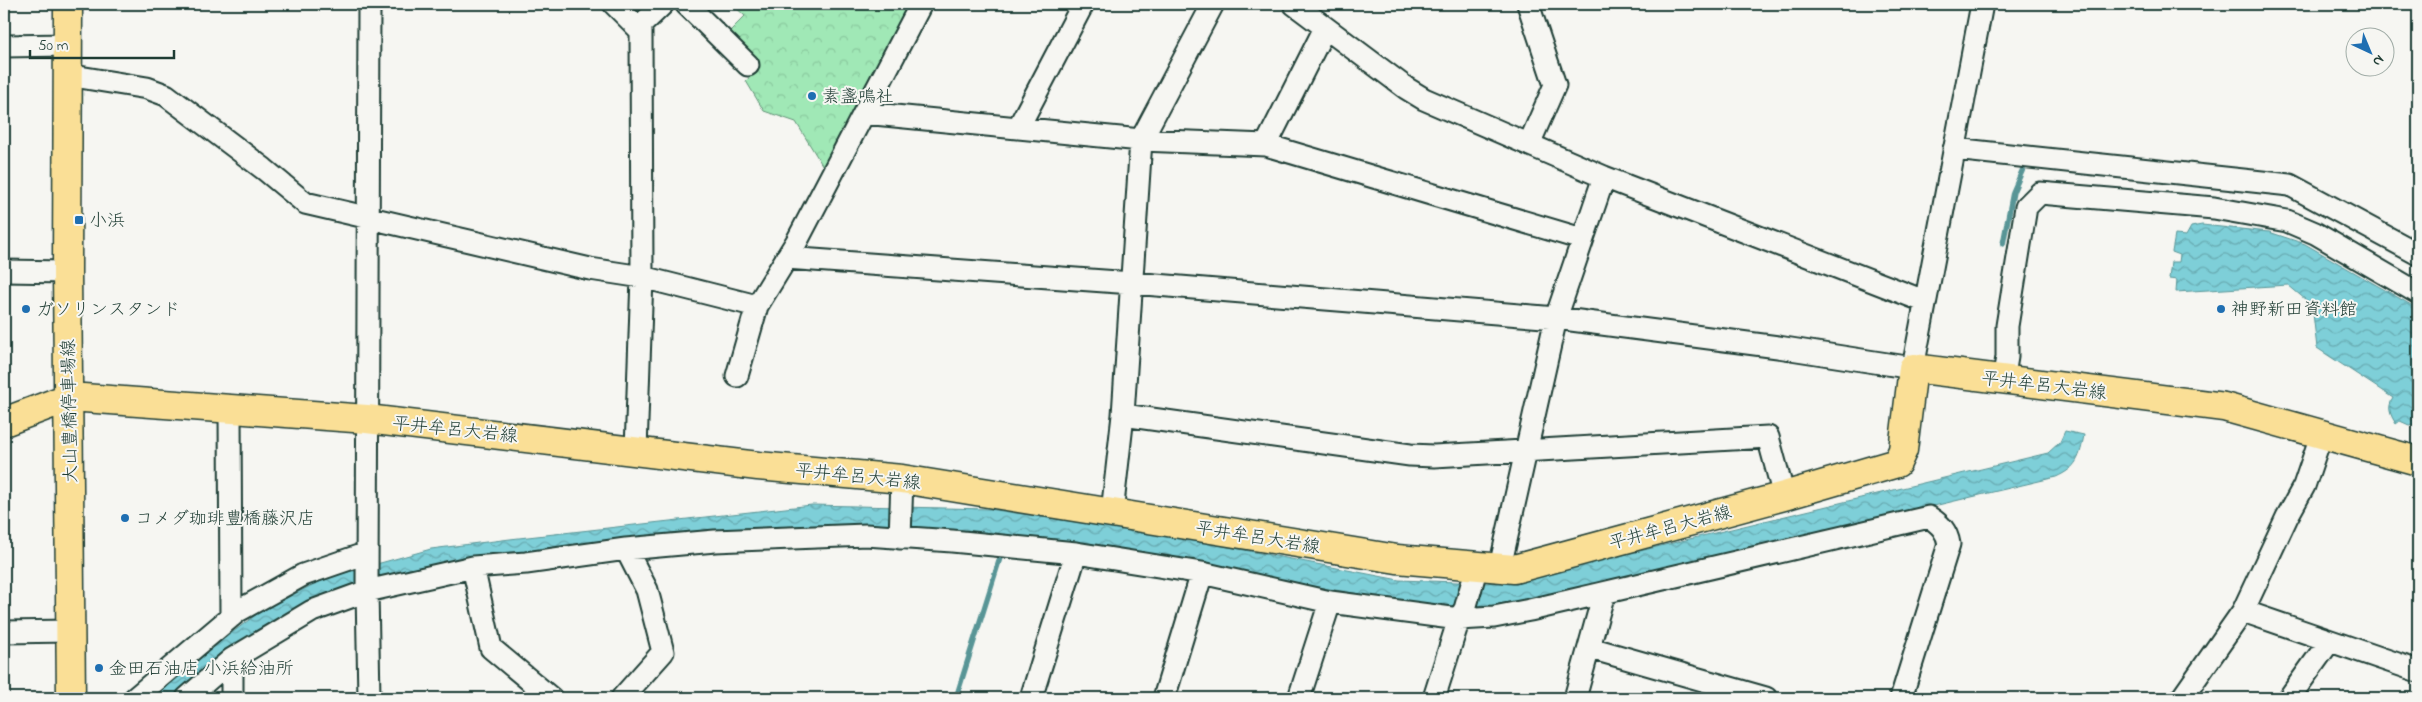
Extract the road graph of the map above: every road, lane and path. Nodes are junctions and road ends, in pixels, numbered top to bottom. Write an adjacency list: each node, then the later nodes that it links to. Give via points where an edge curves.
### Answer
1 (68, 4): 14 (main road, 大山豊橋停車場線)
2 (369, 4): 25 (street)
3 (614, 4): 12 (street)
4 (663, 4): 12 (street)
5 (686, 4): 16 (street)
6 (922, 4): 18 (street)
7 (1083, 4): 19 (street)
8 (1212, 4): 20 (street)
9 (1294, 4): 13 (street)
10 (1528, 4): 21 (street, via 1555,85)
11 (1982, 4): 23 (street)
12 (638, 28): 31 (street, via 641,31)
13 (1326, 28): 21 (street, via 1424,99); 22 (street)
14 (67, 45): 15 (street); 17 (main road, 大山豊橋停車場線)
15 (4, 46)
16 (748, 65)
17 (67, 75): 25 (street, via 147,88 166,95 305,203); 30 (main road, 大山豊橋停車場線)
18 (864, 113): 19 (street); 28 (street)
19 (1018, 128): 20 (street)
20 (1141, 140): 22 (street); 32 (street)
21 (1529, 144): 24 (street)
22 (1266, 145): 26 (street)
23 (1954, 149): 27 (street, via 2290,185); 34 (street)
24 (1604, 177): 26 (street); 34 (street)
25 (367, 218): 31 (street, via 590,269); 43 (street)
26 (1582, 239): 36 (street)
27 (2418, 254)
28 (786, 258): 32 (street); 35 (street)
29 (4, 271): 30 (street)
30 (67, 272): 40 (main road, 大山豊橋停車場線)
31 (642, 277): 35 (street); 46 (street)
32 (1132, 282): 36 (street); 42 (street)
33 (2418, 293): 39 (street, via 2315,233 2287,221 2214,208 2040,193 2026,207)
34 (1924, 301): 37 (street)
35 (757, 306): 38 (street)
36 (1556, 318): 37 (street); 47 (street)
37 (1913, 368): 39 (main road, 平井牟呂大岩線); 50 (main road, 平井牟呂大岩線, via 1903,450 1896,463)
38 (737, 376)
39 (2003, 381): 45 (main road, 平井牟呂大岩線, via 2224,407)
40 (70, 397): 41 (main road, 平井牟呂大岩線); 44 (main road, 平井牟呂大岩線); 65 (main road, 大山豊橋停車場線)
41 (230, 409): 43 (main road, 平井牟呂大岩線); 64 (street)
42 (1122, 415): 47 (street, via 1410,455); 51 (street)
43 (368, 419): 46 (main road, 平井牟呂大岩線); 54 (street)
44 (4, 422)
45 (2322, 433): 48 (main road, 平井牟呂大岩線); 62 (street, via 2304,486)
46 (636, 450): 49 (main road, 平井牟呂大岩線)
47 (1528, 450): 50 (street, via 1768,437); 57 (street)
48 (2418, 461)
49 (902, 490): 51 (main road, 平井牟呂大岩線); 52 (street)
50 (1784, 496): 57 (main road, 平井牟呂大岩線, via 1514,569)
51 (1112, 513): 57 (main road, 平井牟呂大岩線)
52 (900, 538): 53 (street, via 799,537); 55 (street)
53 (626, 549): 56 (street); 78 (street, via 647,590 663,652)
54 (367, 553): 59 (street); 64 (street, via 302,575)
55 (1076, 553): 58 (street); 79 (street)
56 (473, 567): 59 (street); 77 (street, via 491,648)
57 (1484, 571): 63 (street)
58 (1202, 573): 61 (street); 80 (street)
59 (367, 591): 69 (street, via 312,610); 76 (street)
60 (1604, 593): 63 (street, via 1494,617); 68 (street); 85 (street, via 1929,518 1938,522 1949,544)
61 (1330, 602): 63 (street); 81 (street)
62 (2243, 611): 67 (street); 86 (street)
63 (1462, 614): 82 (street)
64 (231, 617): 73 (street)
65 (70, 631): 66 (street); 72 (main road, 大山豊橋停車場線)
66 (4, 632)
67 (2329, 642): 70 (street); 87 (street)
68 (1590, 648): 71 (street); 83 (street)
69 (232, 659): 74 (street); 75 (street)
70 (2418, 671)
71 (1708, 690): 84 (street)
72 (71, 698)
73 (135, 698)
74 (187, 698)
75 (232, 698)
76 (369, 698)
77 (551, 698)
78 (622, 698)
79 (1031, 698)
80 (1164, 698)
81 (1299, 698)
82 (1434, 698)
83 (1575, 698)
84 (1766, 698)
85 (1900, 698)
86 (2182, 698)
87 (2289, 698)

